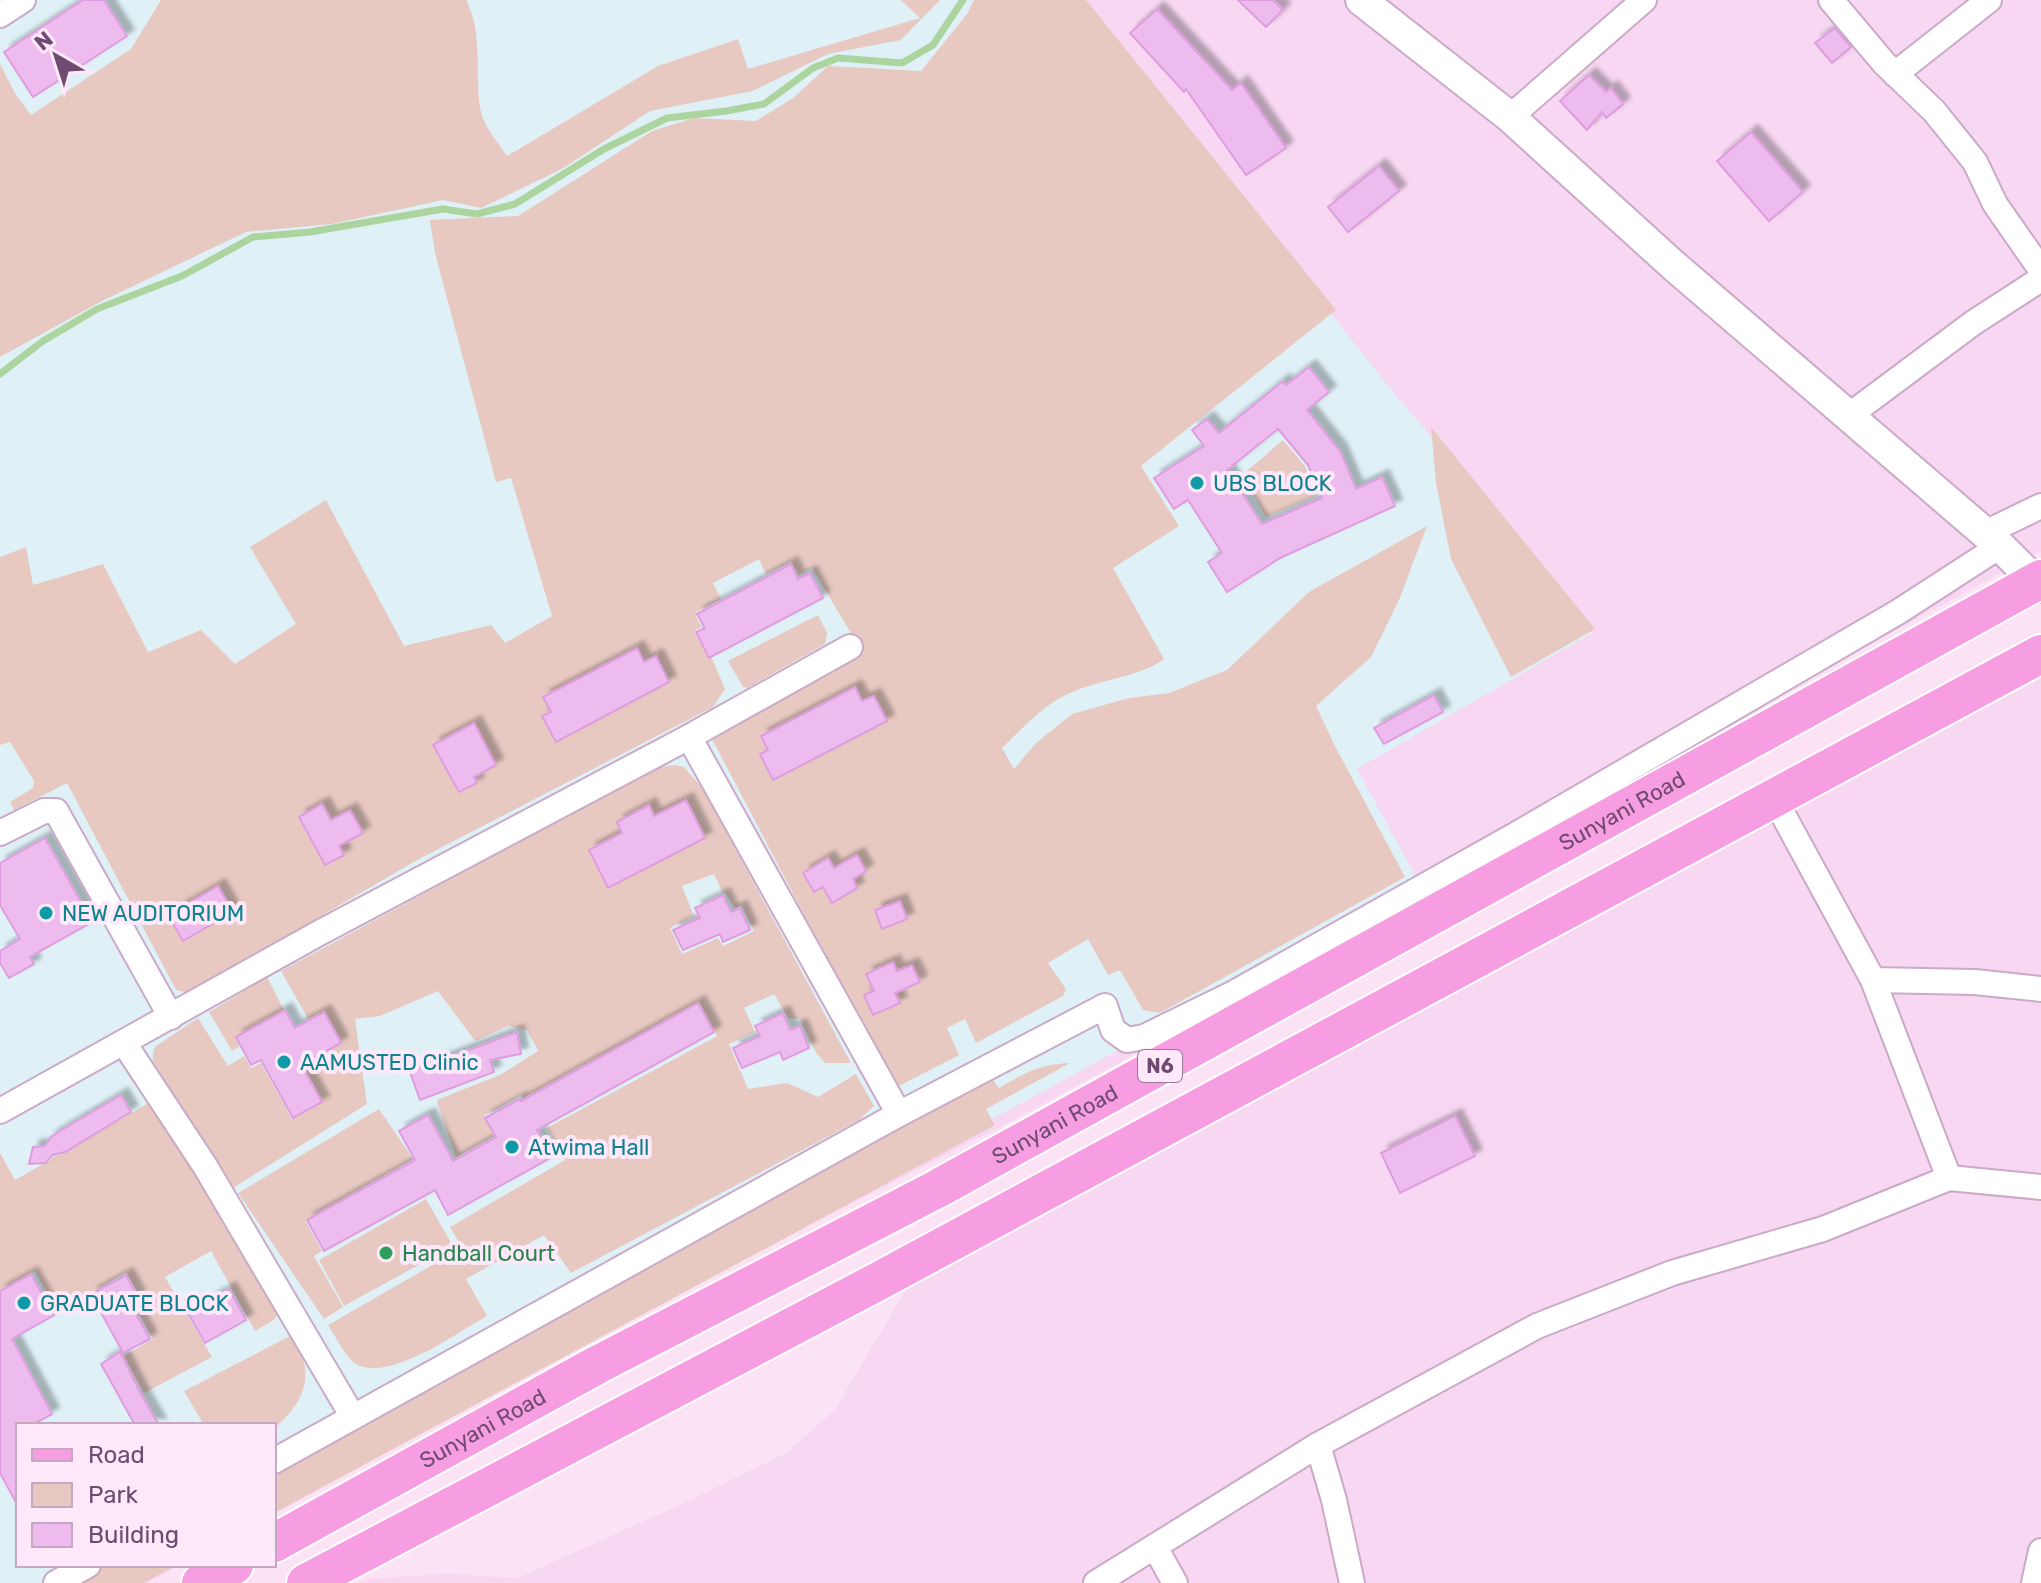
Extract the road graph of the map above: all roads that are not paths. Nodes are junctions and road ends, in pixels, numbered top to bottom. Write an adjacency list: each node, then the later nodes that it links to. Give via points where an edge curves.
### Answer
1 (23, 0): 6 (street)
2 (1361, 0): 8 (street)
3 (1644, 0): 8 (street)
4 (1831, 0): 7 (street)
5 (1989, 0): 7 (street)
6 (0, 15)
7 (1895, 74): 9 (street, via 1975,162 1995,204)
8 (1510, 117): 11 (street)
9 (2041, 270)
10 (2041, 279): 11 (street)
11 (1847, 417): 13 (street)
12 (2041, 506): 13 (street)
13 (1993, 540): 14 (street); 25 (street, via 1871,628 1234,993 1144,1037 1127,1040 1113,1030 1105,1006)
14 (2039, 583): 31 (main road, Sunyani Road / N6, via 951,1182 597,1365)
15 (850, 647): 17 (street)
16 (2041, 654): 18 (main road, N6)
17 (689, 737): 22 (street); 25 (street)
18 (1774, 798): 20 (street); 34 (main road, N6, via 875,1283)
19 (0, 833): 22 (street, via 44,811 56,811)
20 (1873, 980): 21 (street); 26 (street)
21 (2041, 989)
22 (171, 1017): 23 (street)
23 (124, 1043): 24 (street); 28 (street, via 205,1166)
24 (0, 1111)
25 (899, 1114): 28 (street)
26 (1949, 1178): 27 (street); 29 (street, via 1823,1229 1672,1273 1537,1326)
27 (2041, 1187)
28 (353, 1417): 30 (street)
29 (1318, 1445): 32 (street); 42 (street)
30 (276, 1460)
31 (280, 1540): 34 (main road)
32 (1155, 1547): 40 (street); 41 (street)
33 (2041, 1551): 43 (street)
34 (358, 1554): 39 (main road, N6)
35 (84, 1567): 37 (street)
36 (230, 1567): 38 (main road)
37 (56, 1583)
38 (201, 1583)
39 (306, 1583)
40 (1096, 1583)
41 (1175, 1583)
42 (1352, 1583)
43 (2034, 1583)

